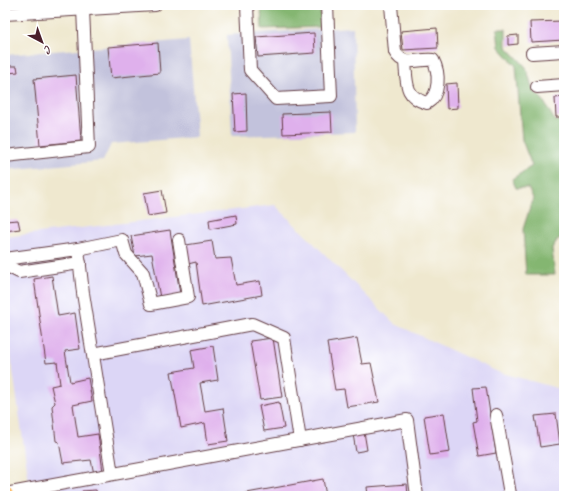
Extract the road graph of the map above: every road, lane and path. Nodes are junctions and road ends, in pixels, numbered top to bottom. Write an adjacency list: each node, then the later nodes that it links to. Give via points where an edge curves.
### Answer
1 (155, 5): 5 (street)
2 (247, 5): 3 (street, via 250,70 276,99 331,96)
3 (327, 5)
4 (391, 5): 9 (street, via 395,52)
5 (83, 9): 6 (street); 12 (street, via 89,147)
6 (5, 14)
7 (564, 51): 8 (street)
8 (532, 53)
9 (405, 62)
10 (564, 85): 11 (street)
11 (537, 87)
12 (5, 156)
13 (179, 240): 14 (street, via 188,297 151,304 143,273 126,254 122,240)
14 (78, 249): 15 (street); 16 (street)
15 (5, 259)
16 (80, 263): 17 (street, via 19,272); 18 (street)
17 (5, 265)
18 (93, 354): 20 (street, via 252,324 284,338); 21 (street)
19 (496, 415): 24 (street)
20 (300, 440): 21 (street); 23 (street, via 407,420)
21 (112, 474): 22 (street)
22 (5, 495)
23 (417, 496)
24 (509, 496)

